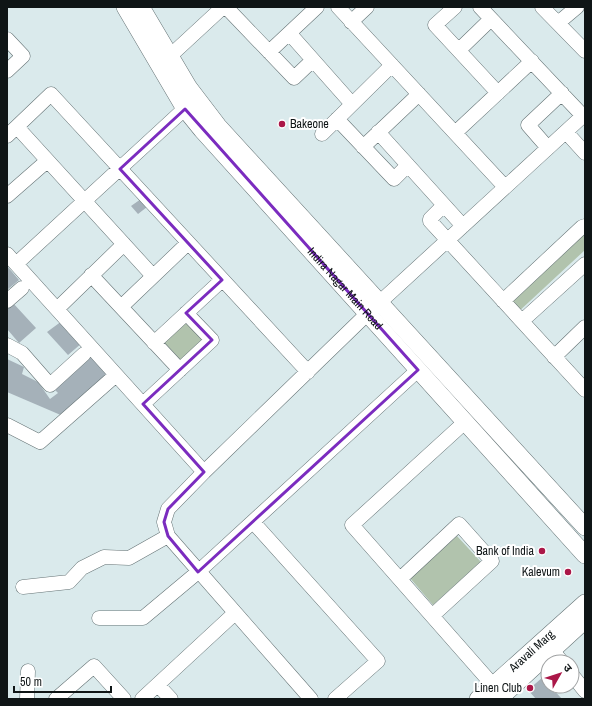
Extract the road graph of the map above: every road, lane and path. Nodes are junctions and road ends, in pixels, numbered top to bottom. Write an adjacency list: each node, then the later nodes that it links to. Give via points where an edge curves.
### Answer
1 (125, 7): 28 (street, Indira Nagar Main Road)
2 (141, 7): 20 (street, Indira Nagar Main Road)
3 (223, 7): 20 (street)
4 (226, 7): 18 (street)
5 (317, 7): 15 (street)
6 (338, 7): 13 (street)
7 (368, 7): 13 (street)
8 (455, 7): 17 (street, via 435,25)
9 (480, 7): 12 (street)
10 (542, 7): 14 (street)
11 (577, 7): 14 (street)
12 (491, 19): 17 (street); 22 (street)
13 (351, 22): 23 (street)
14 (558, 23): 19 (street)
15 (290, 34): 18 (street); 21 (street)
16 (7, 39): 24 (street, via 23,56)
17 (459, 50): 25 (street)
18 (270, 52): 21 (street, via 294,78)
19 (585, 52)
20 (170, 56): 28 (street, Indira Nagar Main Road, via 189,88)
21 (313, 60): 29 (street)
22 (532, 60): 25 (street); 26 (street)
23 (392, 65): 27 (street); 29 (street)
24 (7, 71)
25 (498, 93): 35 (street)
26 (562, 93): 30 (street); 38 (street, via 528,125)
27 (418, 94): 33 (street); 35 (street)
28 (191, 103): 42 (street); 61 (street, Indira Nagar Main Road, via 202,130)
29 (352, 104): 31 (street)
30 (584, 115): 34 (street)
31 (338, 119): 36 (street); 37 (street)
32 (12, 132): 40 (street); 42 (street, via 51,94)
33 (378, 132): 37 (street); 41 (street)
34 (566, 132): 38 (street); 39 (street)
35 (455, 133): 43 (street)
36 (322, 134)
37 (363, 147): 41 (street, via 394,179)
38 (548, 148): 43 (street)
39 (585, 153)
40 (47, 161): 44 (street); 45 (street)
41 (408, 165): 46 (street)
42 (120, 169): 45 (street); 50 (street)
43 (505, 187): 47 (street)
44 (10, 189)
45 (84, 201): 51 (street); 52 (street)
46 (444, 205): 47 (street); 49 (street, via 429,220)
47 (463, 226): 49 (street)
48 (585, 226): 59 (street)
49 (447, 241): 59 (street); 61 (street)
50 (188, 243): 55 (street); 56 (street)
51 (124, 244): 54 (street); 55 (street)
52 (11, 259): 62 (street)
53 (585, 264): 64 (street)
54 (91, 276): 60 (street); 62 (street)
55 (153, 276): 60 (street)
56 (222, 280): 63 (street); 72 (street)
57 (22, 288): 58 (street)
58 (7, 301)
59 (503, 301): 64 (street)
60 (121, 307): 66 (street)
61 (373, 308): 71 (street, Indira Nagar Main Road); 72 (street); 80 (street, Indira Nagar Main Road)
62 (56, 309): 73 (street)
63 (186, 313): 66 (street); 70 (street, via 212,340)
64 (522, 321): 69 (street)
65 (585, 327): 69 (street)
66 (154, 343): 70 (street)
67 (7, 345): 68 (street, via 22,353 50,385)
68 (84, 354)
69 (554, 357): 74 (street)
70 (180, 370): 75 (street)
71 (418, 370): 76 (street, Indira Nagar Main Road); 79 (street)
72 (308, 372): 78 (street)
73 (116, 375): 75 (street); 77 (street, via 40,442)
74 (585, 390)
75 (143, 404): 78 (street)
76 (465, 422): 82 (street, Indira Nagar Main Road); 84 (street, via 352,525)
77 (7, 425)
78 (204, 472): 81 (street, via 168,509 164,522)
79 (253, 522): 83 (street); 102 (street, via 378,661)
80 (585, 527)
81 (168, 536): 83 (street); 85 (street, via 130,558 104,557 82,568 69,582)
82 (585, 555)
83 (198, 572): 87 (street); 89 (street, via 143,618)
84 (400, 579): 88 (street); 88 (street, via 459,524 492,561)
85 (23, 587)
86 (585, 603): 95 (street, Aravali Marg)
87 (235, 613): 94 (street); 101 (street)
88 (432, 616): 95 (street)
89 (99, 618)
90 (585, 620): 91 (street, Aravali Marg)
91 (559, 654)
92 (540, 667): 95 (street, Aravali Marg)
93 (28, 671): 96 (street)
94 (158, 685): 99 (street); 100 (street)
95 (498, 693): 103 (street, Aravali Marg)
96 (27, 699)
97 (56, 699): 98 (street, via 94,666)
98 (124, 699)
99 (142, 699)
100 (171, 699)
101 (311, 699)
102 (335, 699)
103 (478, 699)

